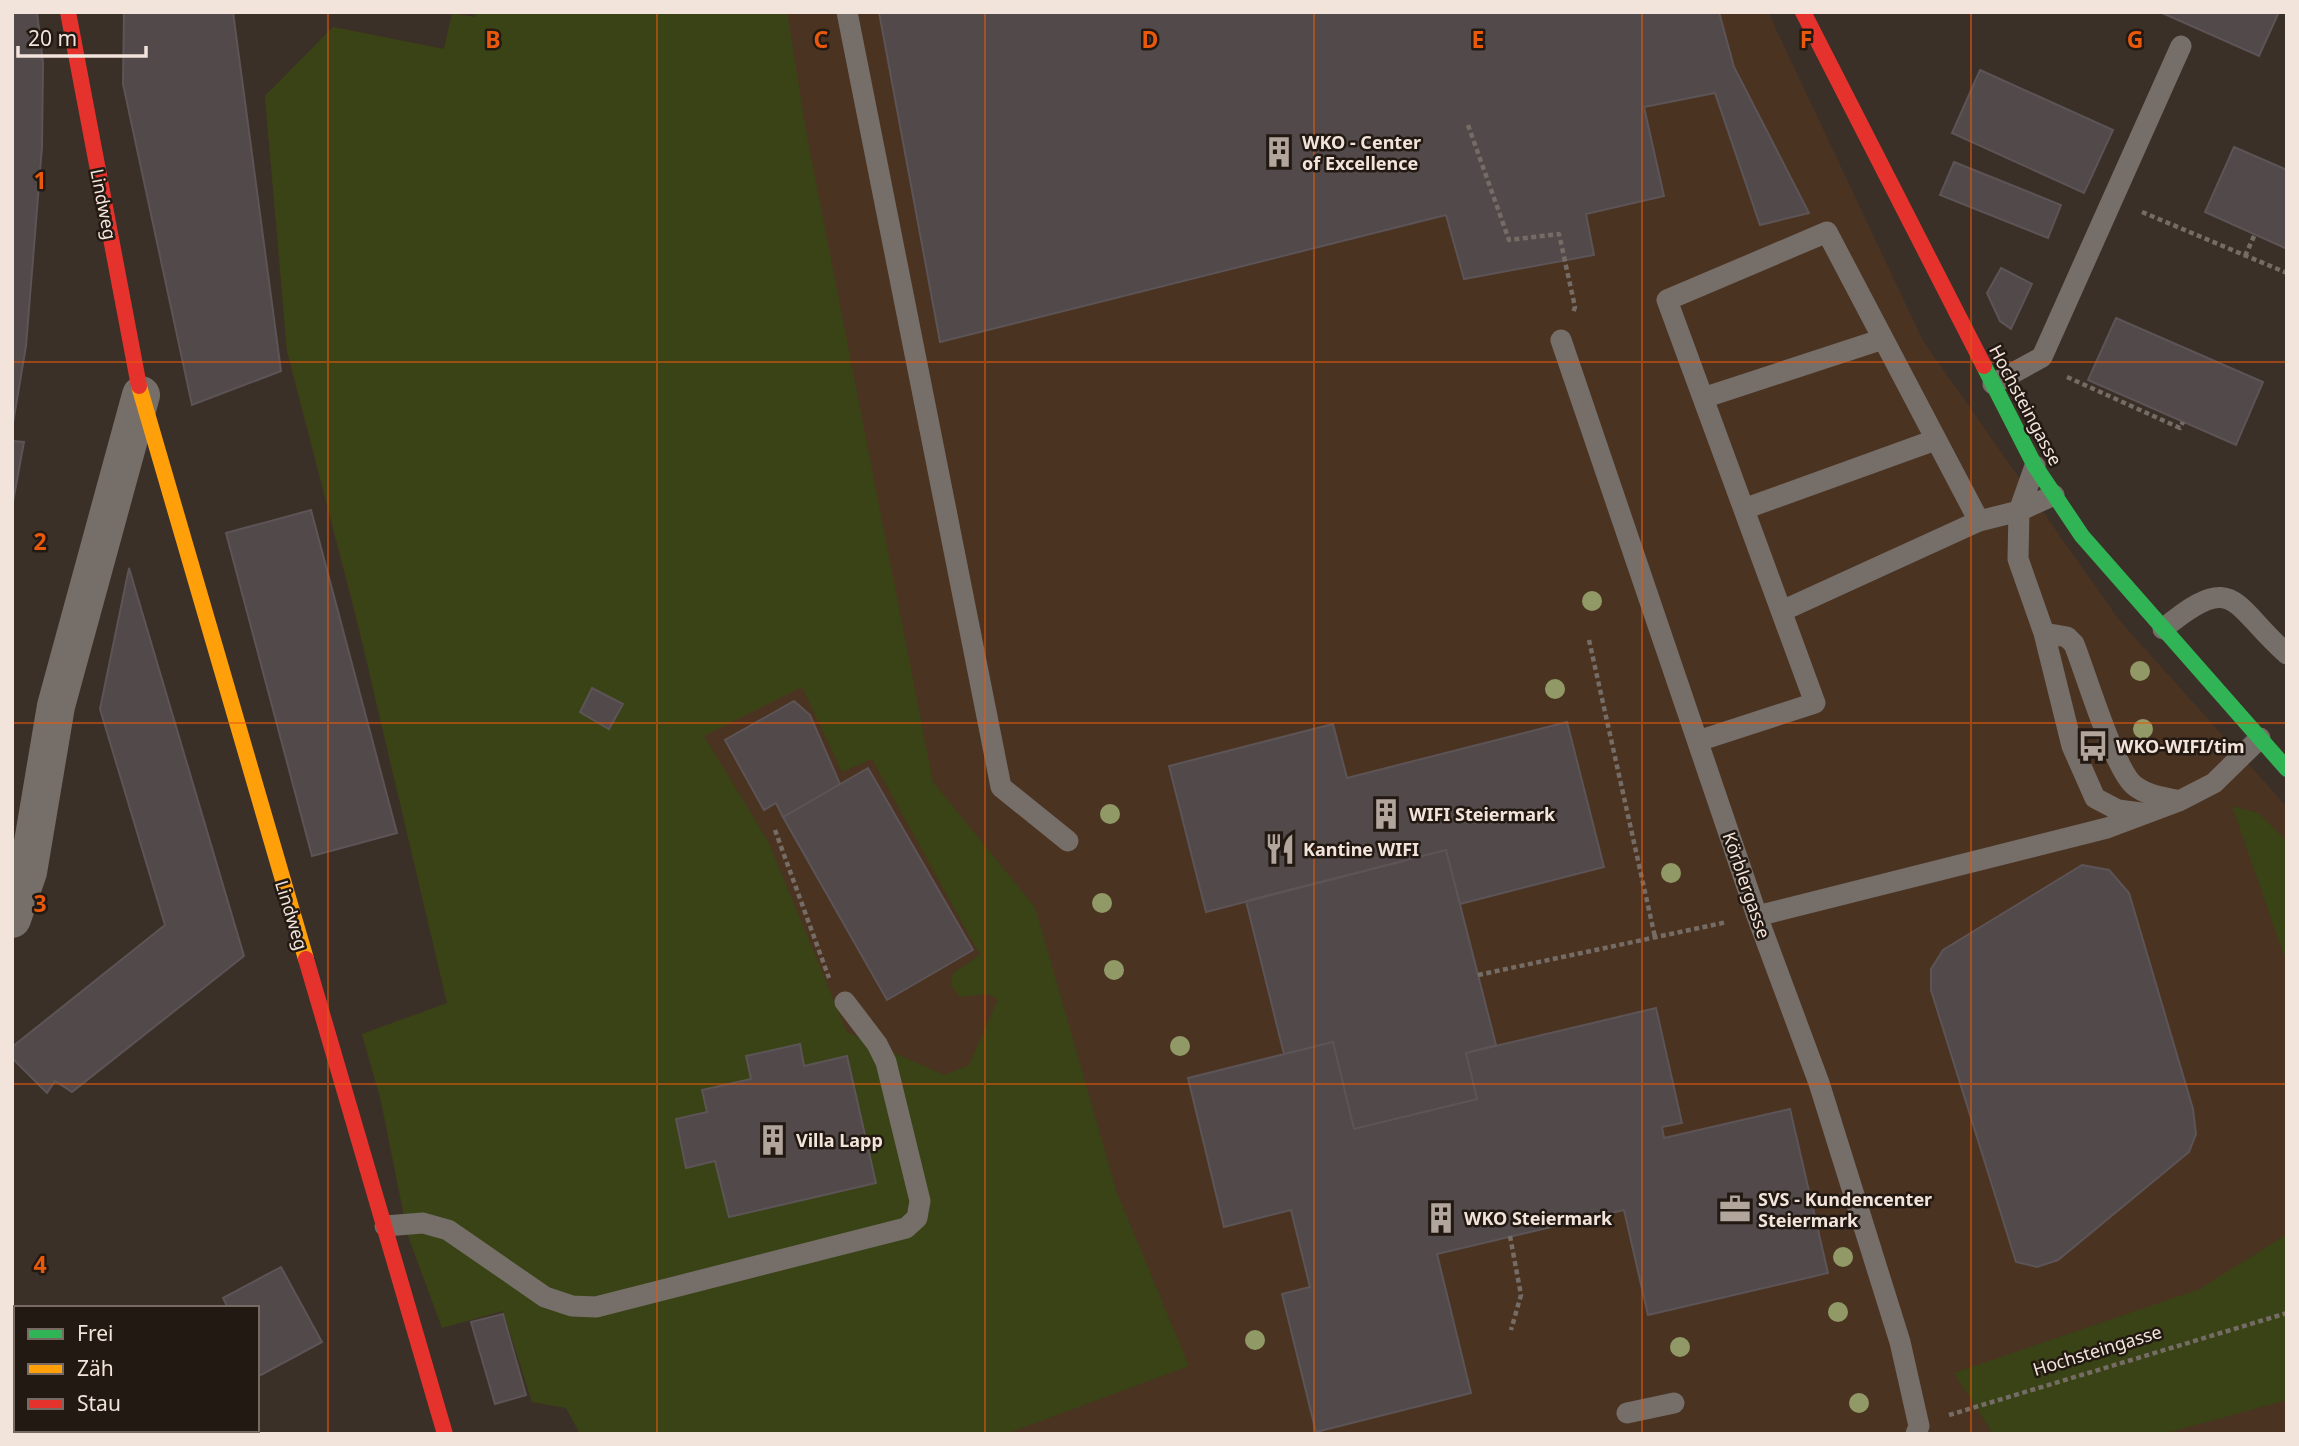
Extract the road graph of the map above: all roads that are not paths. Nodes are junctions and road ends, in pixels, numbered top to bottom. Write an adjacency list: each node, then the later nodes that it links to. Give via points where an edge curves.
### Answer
1 (68, 12): 8 (street, Lindweg)
2 (847, 12): 25 (lane, via 1001,787)
3 (1803, 12): 7 (street, Hochsteingasse)
4 (2182, 46): 7 (lane, via 2042,357)
5 (1882, 339): 9 (lane); 9 (lane, via 1828,232 1667,300); 10 (lane)
6 (1561, 340): 21 (lane, Körblergasse)
7 (1993, 384): 11 (street, Hochsteingasse)
8 (141, 395): 27 (street, Lindweg, via 57,706 28,873); 29 (street, Lindweg)
9 (1703, 398): 13 (lane)
10 (1935, 440): 13 (lane); 15 (lane)
11 (2035, 466): 12 (street, Hochsteingasse); 14 (lane)
12 (2054, 495): 14 (lane); 17 (street, Hochsteingasse, via 2082,536)
13 (1744, 509): 16 (lane)
14 (2018, 511): 15 (lane); 18 (lane, via 2018,559)
15 (1979, 522): 16 (lane)
16 (1782, 611): 21 (lane, via 1815,703)
17 (2163, 629): 19 (lane, via 2189,608 2216,596 2236,600); 20 (street, Hochsteingasse)
18 (2044, 633): 23 (lane, via 2067,637 2074,644 2133,786); 24 (lane, via 2073,746 2095,798 2118,810)
19 (2287, 654)
20 (2260, 738): 22 (street, Hochsteingasse); 23 (lane, via 2214,783)
21 (1698, 741): 26 (lane, Körblergasse)
22 (2287, 769)
23 (2179, 801): 24 (lane)
24 (2141, 813): 26 (lane, via 2106,828)
25 (1068, 841)
26 (1757, 916): 32 (lane, Körblergasse, via 1819,1083 1900,1342)
27 (12, 919)
28 (845, 1002): 29 (lane, via 886,1062 920,1202 917,1218 906,1228 596,1307 572,1306 545,1297 448,1230 423,1223)
29 (385, 1226): 33 (street, Lindweg)
30 (1674, 1403): 31 (lane)
31 (1627, 1413)
32 (1918, 1430)
33 (445, 1434)

